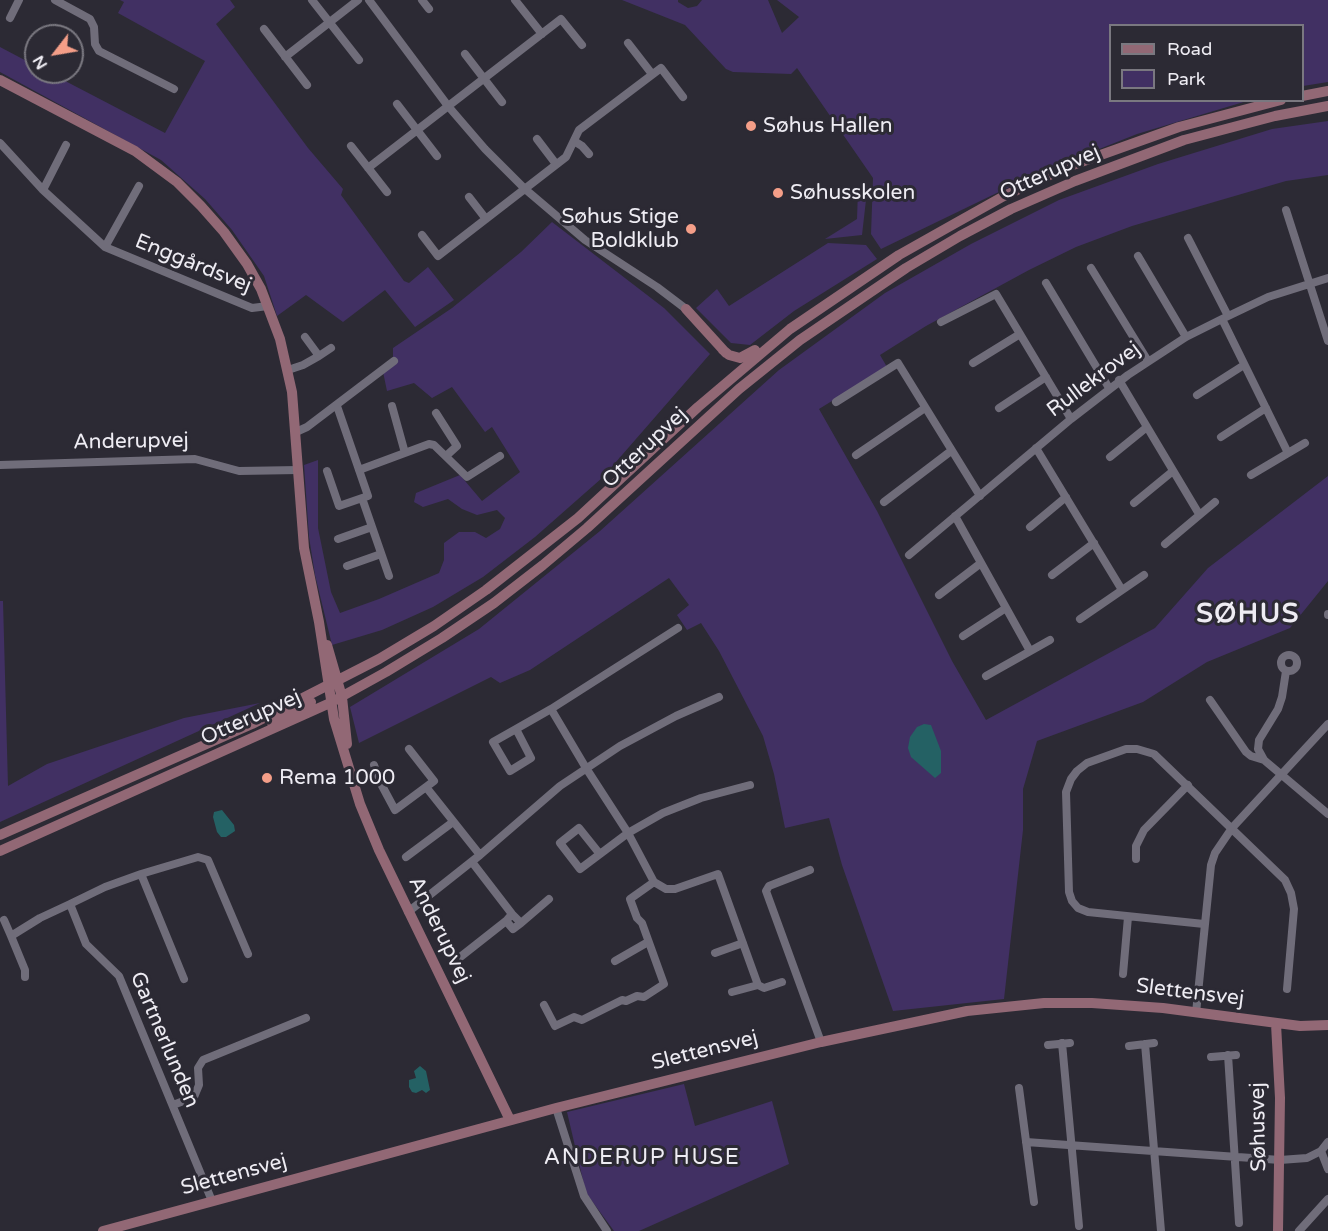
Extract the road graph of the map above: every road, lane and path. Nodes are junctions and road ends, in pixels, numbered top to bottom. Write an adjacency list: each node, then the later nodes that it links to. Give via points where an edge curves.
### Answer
1 (19, 0): 9 (street)
2 (55, 0): 22 (street, via 90,19 99,51)
3 (312, 0): 10 (street)
4 (358, 0): 10 (street)
5 (369, 0): 29 (street)
6 (422, 0): 8 (street)
7 (515, 0): 12 (street)
8 (429, 9)
9 (10, 18)
10 (330, 21): 16 (street); 17 (street)
11 (264, 29): 16 (street)
12 (542, 34): 14 (street, via 561,19); 19 (street)
13 (628, 43): 18 (street)
14 (582, 45)
15 (465, 54): 19 (street)
16 (285, 57): 21 (street)
17 (359, 60)
18 (652, 74): 25 (street, via 661,68); 35 (street, via 579,130)
19 (484, 78): 26 (street); 29 (street)
20 (0, 80): 59 (street, Anderupvej, via 135,151 177,182 224,232 247,264)
21 (307, 85)
22 (174, 89)
23 (1328, 91): 24 (street)
24 (1304, 96)
25 (683, 97)
26 (502, 102)
27 (1273, 102): 58 (street, Otterupvej, via 1179,127 1066,168 1004,196 898,255)
28 (397, 104): 33 (street)
29 (448, 106): 33 (street); 44 (street)
30 (1328, 106): 32 (street, Otterupvej)
31 (1328, 111): 32 (street)
32 (1293, 112): 78 (street, Otterupvej, via 1184,140 1011,210 858,299)
33 (417, 130): 40 (street); 42 (street)
34 (537, 139): 41 (street)
35 (573, 141): 39 (street); 41 (street, via 570,151)
36 (0, 143): 45 (street, Enggårdsvej)
37 (66, 145): 45 (street)
38 (351, 146): 42 (street)
39 (589, 154)
40 (437, 156)
41 (556, 165): 44 (street)
42 (368, 168): 46 (street)
43 (139, 186): 52 (street, Enggårdsvej)
44 (525, 189): 49 (street); 60 (street, via 585,240)
45 (43, 190): 52 (street, Enggårdsvej)
46 (387, 192)
47 (469, 197): 49 (street)
48 (1286, 210): 57 (street)
49 (486, 219): 50 (street, via 438,256)
50 (422, 235)
51 (1188, 238): 61 (street)
52 (105, 247): 59 (street, Enggårdsvej, via 252,308)
53 (1138, 256): 65 (street)
54 (1091, 268): 71 (street)
55 (1328, 278): 57 (street, Rullekrovej)
56 (1046, 283): 79 (street)
57 (1309, 284): 61 (street, Rullekrovej, via 1268,297); 66 (street)
58 (830, 301): 68 (street, via 792,321 744,357 734,357); 75 (street, Otterupvej)
59 (268, 306): 74 (street, Anderupvej)
60 (686, 309): 68 (street)
61 (1225, 318): 65 (street, Rullekrovej); 73 (street)
62 (941, 322): 63 (street, via 996,294)
63 (1020, 334): 72 (street); 76 (street)
64 (305, 337): 69 (street)
65 (1186, 337): 71 (street, Rullekrovej)
66 (1327, 337)
67 (331, 348): 69 (street)
68 (723, 350): 75 (street)
69 (319, 356): 74 (street)
70 (394, 361): 82 (street)
71 (1148, 361): 77 (street, Rullekrovej)
72 (973, 363)
73 (1244, 364): 80 (street); 86 (street)
74 (288, 370): 90 (street, Anderupvej)
75 (740, 370): 78 (street); 137 (street, Otterupvej, via 578,518 486,590)
76 (1046, 377): 85 (street); 88 (street)
77 (1119, 380): 79 (street, Rullekrovej); 89 (street)
78 (749, 381): 137 (street, Otterupvej, via 587,528 494,603 442,638)
79 (1109, 388): 88 (street, Rullekrovej)
80 (1197, 395)
81 (836, 402): 84 (street, via 898,363)
82 (337, 406): 90 (street); 103 (street)
83 (392, 406): 95 (street)
84 (925, 408): 94 (street); 97 (street)
85 (999, 408)
86 (1266, 408): 91 (street); 96 (street)
87 (436, 413): 98 (street, via 457,446)
88 (1071, 419): 93 (street, Rullekrovej)
89 (1147, 427): 100 (street); 105 (street)
90 (296, 432): 102 (street, Anderupvej)
91 (1221, 437)
92 (1305, 443): 96 (street)
93 (1036, 448): 107 (street, Rullekrovej); 108 (street)
94 (951, 451): 107 (street); 110 (street)
95 (405, 453): 98 (street, via 429,444); 103 (street)
96 (1287, 453): 106 (street)
97 (856, 455)
98 (446, 456): 99 (street, via 466,477)
99 (500, 456)
100 (1110, 457)
101 (0, 465): 102 (street, Anderupvej, via 195,459 239,471)
102 (298, 470): 137 (street, Anderupvej, via 304,548)
103 (359, 470): 109 (street, via 368,496)
104 (327, 471): 109 (street, via 339,506)
105 (1173, 471): 112 (street); 113 (street)
106 (1251, 475)
107 (980, 496): 114 (street, Rullekrovej)
108 (1066, 496): 116 (street); 118 (street)
109 (362, 498): 115 (street)
110 (884, 502)
111 (1215, 502): 113 (street)
112 (1134, 503)
113 (1199, 514): 119 (street)
114 (955, 516): 121 (street, Rullekrovej); 122 (street)
115 (372, 527): 117 (street); 120 (street)
116 (1030, 527)
117 (338, 538)
118 (1094, 543): 125 (street); 127 (street)
119 (1165, 544)
120 (381, 554): 123 (street); 126 (street)
121 (909, 555)
122 (981, 564): 128 (street); 129 (street)
123 (347, 566)
124 (1143, 574): 127 (street)
125 (1052, 575)
126 (389, 576)
127 (1122, 590): 130 (street)
128 (939, 595)
129 (1006, 608): 132 (street); 134 (street)
130 (1080, 619)
131 (678, 628): 140 (street)
132 (963, 636)
133 (1050, 640): 134 (street)
134 (1030, 651): 136 (street)
135 (1286, 671): 144 (street, via 1278,709 1259,740)
136 (986, 676)
137 (334, 692): 155 (street, Otterupvej, via 252,724); 156 (street, Otterupvej, via 225,751); 167 (street, Anderupvej, via 354,786)
138 (719, 697): 146 (street, via 676,716)
139 (1210, 700): 144 (street, via 1246,752)
140 (551, 709): 142 (street); 146 (street)
141 (1328, 724): 147 (street)
142 (516, 729): 142 (street, via 493,742 510,771 531,758)
143 (410, 749): 150 (street, via 434,781)
144 (1264, 760): 147 (street)
145 (374, 765): 150 (street, via 395,810)
146 (586, 768): 154 (street); 158 (street, via 543,799)
147 (1281, 774): 151 (street); 153 (street)
148 (750, 785): 154 (street, via 701,798)
149 (1188, 785): 153 (street); 160 (street, via 1144,830); 169 (street, via 1154,754 1137,748 1087,763 1071,779 1066,792 1072,901 1088,912)
150 (426, 787): 152 (street)
151 (1328, 814)
152 (453, 822): 158 (street); 159 (street)
153 (1232, 828): 173 (street, via 1211,865); 186 (street, via 1285,880 1291,893 1294,909)
154 (628, 833): 157 (street); 164 (street)
155 (0, 836)
156 (0, 851)
157 (599, 853): 157 (street, via 580,868 560,843 579,828)
158 (480, 855): 161 (street)
159 (406, 857)
160 (1136, 859)
161 (472, 862): 167 (street); 168 (street)
162 (810, 870): 193 (street, via 769,886 766,891)
163 (141, 874): 166 (street); 178 (street, via 198,857 208,860); 183 (street, Gartnerlunden)
164 (654, 882): 175 (street, via 630,899); 176 (street, via 675,890 718,874)
165 (549, 899): 172 (street)
166 (70, 904): 174 (street); 200 (street, Gartnerlunden, via 86,944 118,976)
167 (408, 912): 202 (street, Anderupvej)
168 (512, 915): 171 (street); 172 (street)
169 (1128, 917): 173 (street); 181 (street)
170 (4, 920): 174 (street)
171 (506, 921): 172 (street, via 513,929); 179 (street)
172 (521, 923)
173 (1204, 924): 189 (street)
174 (11, 936): 182 (street)
175 (648, 942): 180 (street); 188 (street, via 664,984 644,997 622,1000 582,1020 574,1017 555,1026)
176 (743, 943): 177 (street); 185 (street)
177 (715, 953)
178 (248, 954)
179 (459, 958)
180 (615, 961)
181 (1123, 974)
182 (25, 977)
183 (184, 979)
184 (782, 982): 185 (street, via 764,988)
185 (758, 985): 187 (street)
186 (1287, 989)
187 (732, 992)
188 (544, 1005)
189 (1196, 1013): 191 (street, Slettensvej); 193 (street, Slettensvej, via 1044,1003 968,1011)
190 (306, 1018): 200 (street, via 203,1060 194,1096)
191 (1276, 1024): 192 (street, Slettensvej); 209 (street, Søhusvej)
192 (1328, 1024)
193 (821, 1042): 201 (street, Slettensvej)
194 (1154, 1043): 195 (street)
195 (1144, 1044): 197 (street); 206 (street)
196 (1048, 1045): 205 (street, via 1066,1043)
197 (1129, 1046)
198 (1211, 1057): 208 (street, via 1232,1055)
199 (1019, 1088): 203 (street)
200 (173, 1105): 212 (street, Gartnerlunden)
201 (556, 1108): 202 (street, Slettensvej); 217 (street, via 584,1196)
202 (510, 1120): 212 (street, Slettensvej)
203 (1026, 1142): 205 (street); 213 (street)
204 (1328, 1142): 207 (street)
205 (1072, 1145): 206 (street); 215 (street)
206 (1155, 1151): 208 (street); 218 (street)
207 (1321, 1151): 209 (street, via 1298,1160); 210 (street)
208 (1236, 1157): 209 (street); 214 (street)
209 (1280, 1160): 219 (street, Søhusvej)
210 (1328, 1169)
211 (1328, 1199): 220 (street)
212 (212, 1201): 216 (street, Slettensvej)
213 (1034, 1202)
214 (1239, 1223)
215 (1079, 1226)
216 (103, 1231)
217 (607, 1231)
218 (1161, 1231)
219 (1278, 1231)
220 (1299, 1231)

